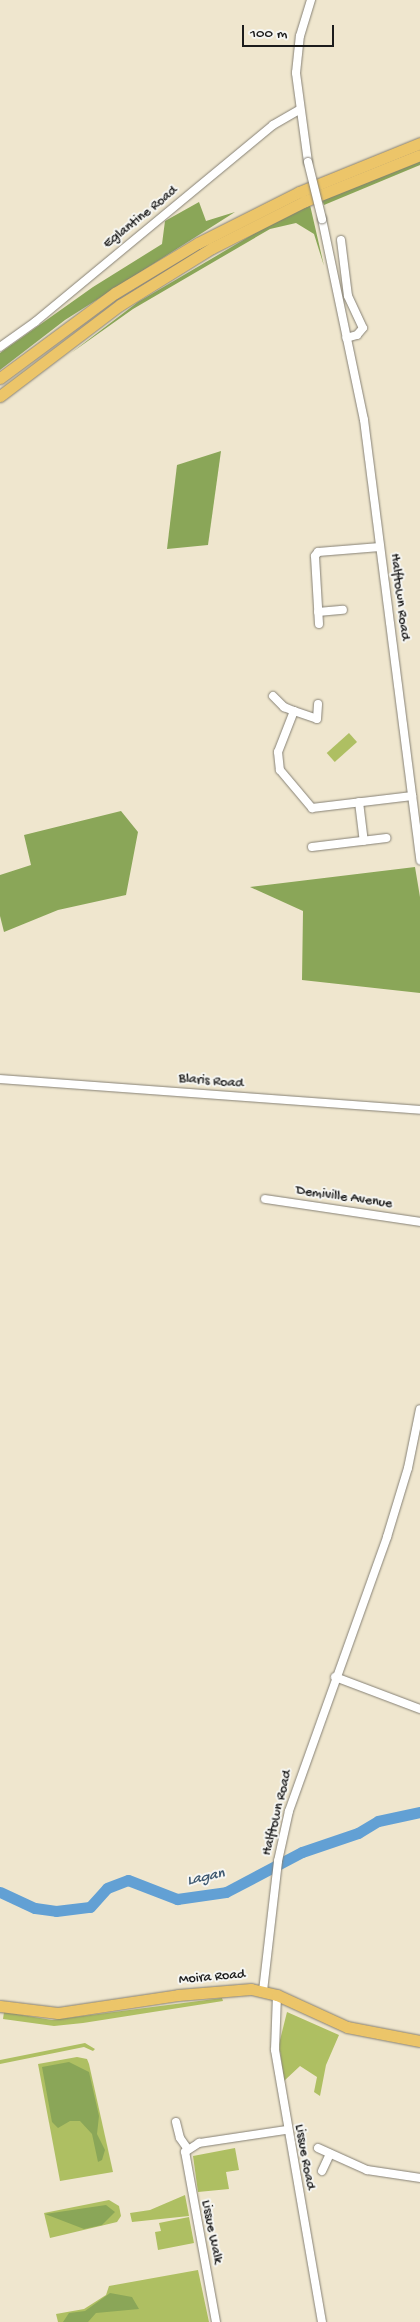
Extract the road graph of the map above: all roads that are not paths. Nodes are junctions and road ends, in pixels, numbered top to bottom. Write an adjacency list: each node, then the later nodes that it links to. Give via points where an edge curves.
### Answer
1 (311, 0): 2 (street, Halftown Road, via 297,54)
2 (298, 110): 6 (street, Halftown Road, bridge); 7 (street, Eglantine Road, via 273,125 35,322)
3 (420, 143): 8 (highway, via 299,192 198,243 115,293)
4 (420, 154): 9 (highway, via 306,201 212,248 120,305)
5 (341, 240): 6 (street, via 348,296 363,328 357,335)
6 (346, 338): 10 (street, Halftown Road, via 364,420)
7 (0, 347)
8 (0, 378)
9 (0, 396)
10 (380, 547): 12 (street, via 318,552 315,556); 17 (street, Halftown Road)
11 (343, 610): 12 (street)
12 (318, 612): 13 (street)
13 (319, 624)
14 (273, 696): 16 (street, via 284,707)
15 (318, 704): 16 (street, via 318,718)
16 (294, 711): 18 (street, via 278,752 283,776 312,808)
17 (412, 796): 18 (street); 22 (street, Halftown Road)
18 (359, 802): 20 (street)
19 (386, 838): 20 (street)
20 (364, 841): 21 (street)
21 (312, 847)
22 (420, 860)
23 (0, 1079): 24 (street, Blaris Road)
24 (420, 1110)
25 (265, 1199): 26 (street, Demiville Avenue)
26 (420, 1222)
27 (420, 1409): 28 (street, Halftown Road, via 408,1468 387,1538)
28 (335, 1677): 29 (street); 30 (street, Halftown Road, via 293,1797 280,1845)
29 (420, 1709)
30 (263, 1991): 31 (highway, Moira Road); 32 (highway, Moira Road, via 219,1990 58,2014)
31 (277, 1995): 33 (highway, Moira Road, via 347,2027); 35 (street, Lissue Road, via 275,2050)
32 (5, 2007)
33 (420, 2042)
34 (176, 2122): 36 (street, Lissue Walk, via 180,2138)
35 (286, 2130): 36 (street, via 199,2143); 42 (street, Lissue Road)
36 (187, 2148): 41 (street, Lissue Walk, via 185,2164)
37 (318, 2148): 38 (street)
38 (330, 2154): 39 (street); 40 (street, via 367,2170)
39 (322, 2171)
40 (420, 2178)
41 (216, 2322)
42 (322, 2322)

